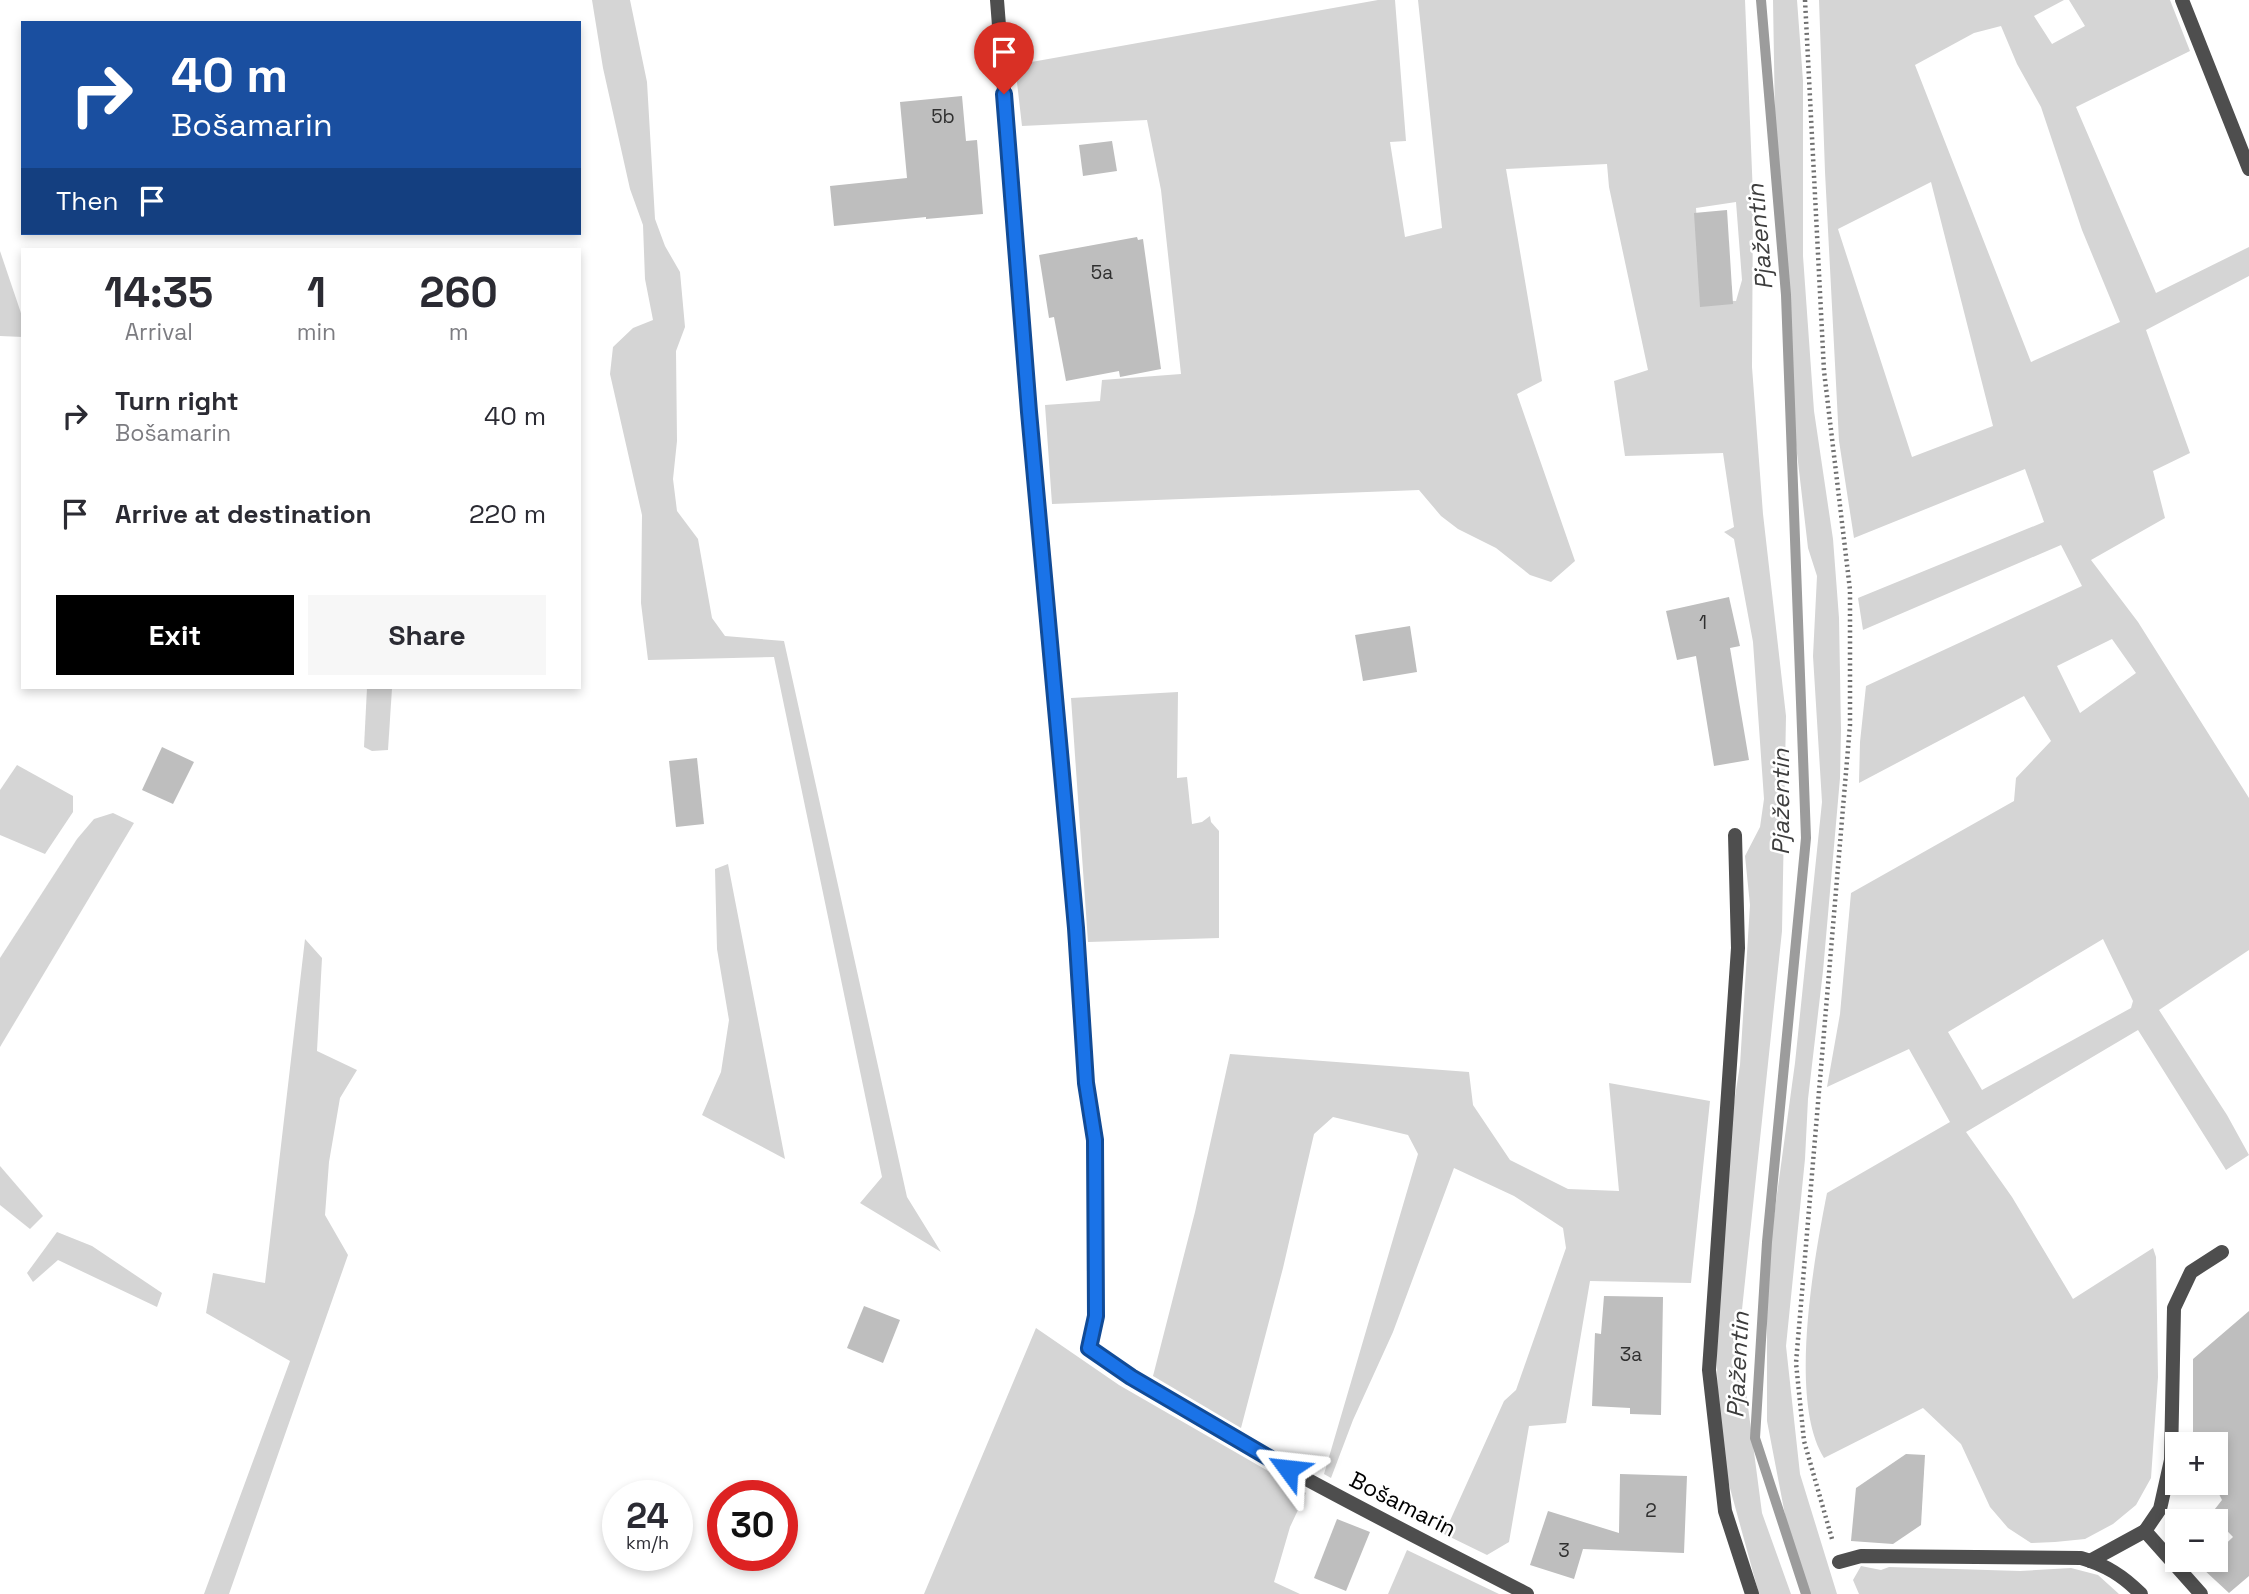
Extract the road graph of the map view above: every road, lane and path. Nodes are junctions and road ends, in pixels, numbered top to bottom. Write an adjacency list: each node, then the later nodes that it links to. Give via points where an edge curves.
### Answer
1 (997, 0): 10 (street, Bošamarin, via 1086,1083 1095,1140 1096,1316 1089,1348 1311,1482)
2 (1805, 0): 9 (path, via 1824,371 1850,590 1850,724 1796,1363 1804,1441)
3 (2182, 0): 4 (street)
4 (2249, 169)
5 (1735, 835): 11 (street, via 1738,948 1709,1370 1724,1511)
6 (2222, 1252): 7 (street, via 2191,1272 2174,1308 2171,1460 2160,1509)
7 (2145, 1531): 8 (street); 13 (street)
8 (2090, 1561): 9 (street, via 1861,1556); 12 (street, via 2127,1580)
9 (1839, 1562)
10 (1527, 1594)
11 (1752, 1594)
12 (2141, 1594)
13 (2201, 1594)

